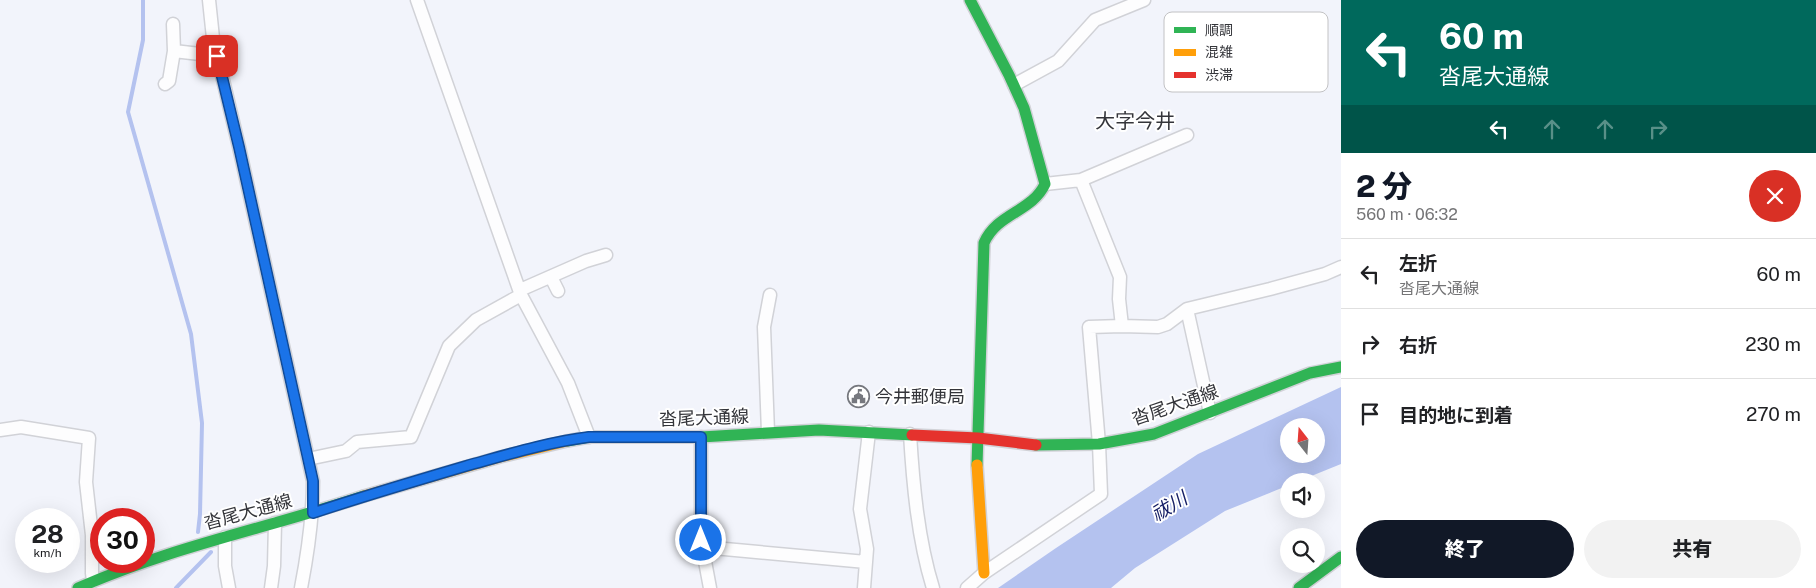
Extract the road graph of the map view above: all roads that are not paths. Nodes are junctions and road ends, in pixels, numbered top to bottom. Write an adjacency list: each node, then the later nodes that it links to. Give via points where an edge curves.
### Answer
1 (209, 0): 7 (street)
2 (417, 0): 17 (street)
3 (970, 0): 9 (main road)
4 (1144, 0): 9 (street, via 1095,20 1058,61)
5 (173, 24): 6 (street)
6 (174, 51): 7 (street); 8 (street)
7 (217, 56): 31 (street)
8 (166, 84)
9 (1014, 85): 12 (main road, via 1024,108)
10 (1187, 135): 11 (street)
11 (1081, 180): 12 (street); 20 (street, via 1120,277)
12 (1045, 184): 29 (main road, via 1037,198 997,223 984,243)
13 (606, 255): 15 (street)
14 (1341, 266): 19 (street, via 1325,274)
15 (551, 278): 16 (street); 17 (street)
16 (558, 291)
17 (520, 293): 27 (street, via 568,383); 31 (street, via 476,320 449,346 411,437 357,442 346,451)
18 (770, 295): 24 (street, via 764,327)
19 (1186, 309): 20 (street, via 1158,327); 22 (street)
20 (1122, 326): 30 (street, via 1089,327)
21 (1341, 367): 22 (main road, 沓尾大通線, via 1310,373)
22 (1210, 413): 30 (main road, 沓尾大通線, via 1154,434)
23 (0, 430): 39 (street, via 21,428 89,438 86,482)
24 (768, 432): 25 (main road, 沓尾大通線); 28 (main road, 沓尾大通線)
25 (869, 432): 26 (main road, 沓尾大通線); 37 (street, via 860,509)
26 (910, 434): 29 (main road, 沓尾大通線); 46 (street, via 913,482)
27 (589, 437): 28 (main road, 沓尾大通線); 32 (main road, 沓尾大通線, via 500,457)
28 (701, 437): 35 (street)
29 (978, 438): 30 (main road, 沓尾大通線, via 1038,445); 38 (main road, via 976,457)
30 (1099, 444): 38 (street, via 1101,494)
31 (308, 459): 32 (street, via 313,481)
32 (313, 513): 33 (main road, 沓尾大通線); 43 (street)
33 (275, 523): 34 (main road, 沓尾大通線); 42 (street)
34 (225, 537): 39 (main road, 沓尾大通線); 41 (street)
35 (703, 547): 37 (street); 44 (street)
36 (1341, 557): 48 (main road)
37 (866, 562): 45 (street)
38 (984, 573): 47 (street)
39 (94, 581): 40 (main road, 沓尾大通線)
40 (78, 588)
41 (229, 588)
42 (271, 588)
43 (301, 588)
44 (710, 588)
45 (864, 588)
46 (933, 588)
47 (967, 588)
48 (1299, 588)

